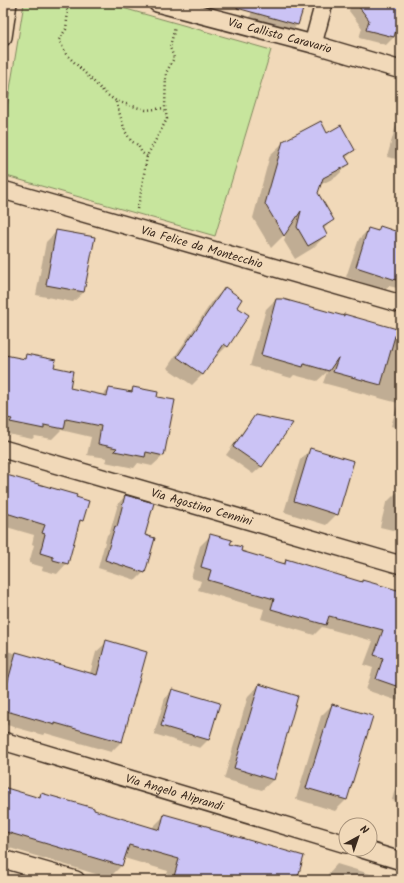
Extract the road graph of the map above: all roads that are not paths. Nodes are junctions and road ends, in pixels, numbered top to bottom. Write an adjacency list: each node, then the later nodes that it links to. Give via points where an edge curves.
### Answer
1 (8, 3): 4 (street)
2 (157, 3): 5 (street, Via Callisto Caravario)
3 (324, 3): 5 (street)
4 (3, 37)
5 (313, 44): 6 (street, Via Callisto Caravario)
6 (401, 70)
7 (3, 190): 8 (street, Via Felice da Montecchio)
8 (401, 304)
9 (3, 449): 10 (street, Via Agostino Cennini)
10 (401, 565)
11 (3, 741): 12 (street, Via Angelo Aliprandi)
12 (338, 842)
13 (378, 854): 15 (street)
14 (3, 859): 16 (street)
15 (401, 861)
16 (76, 880)

